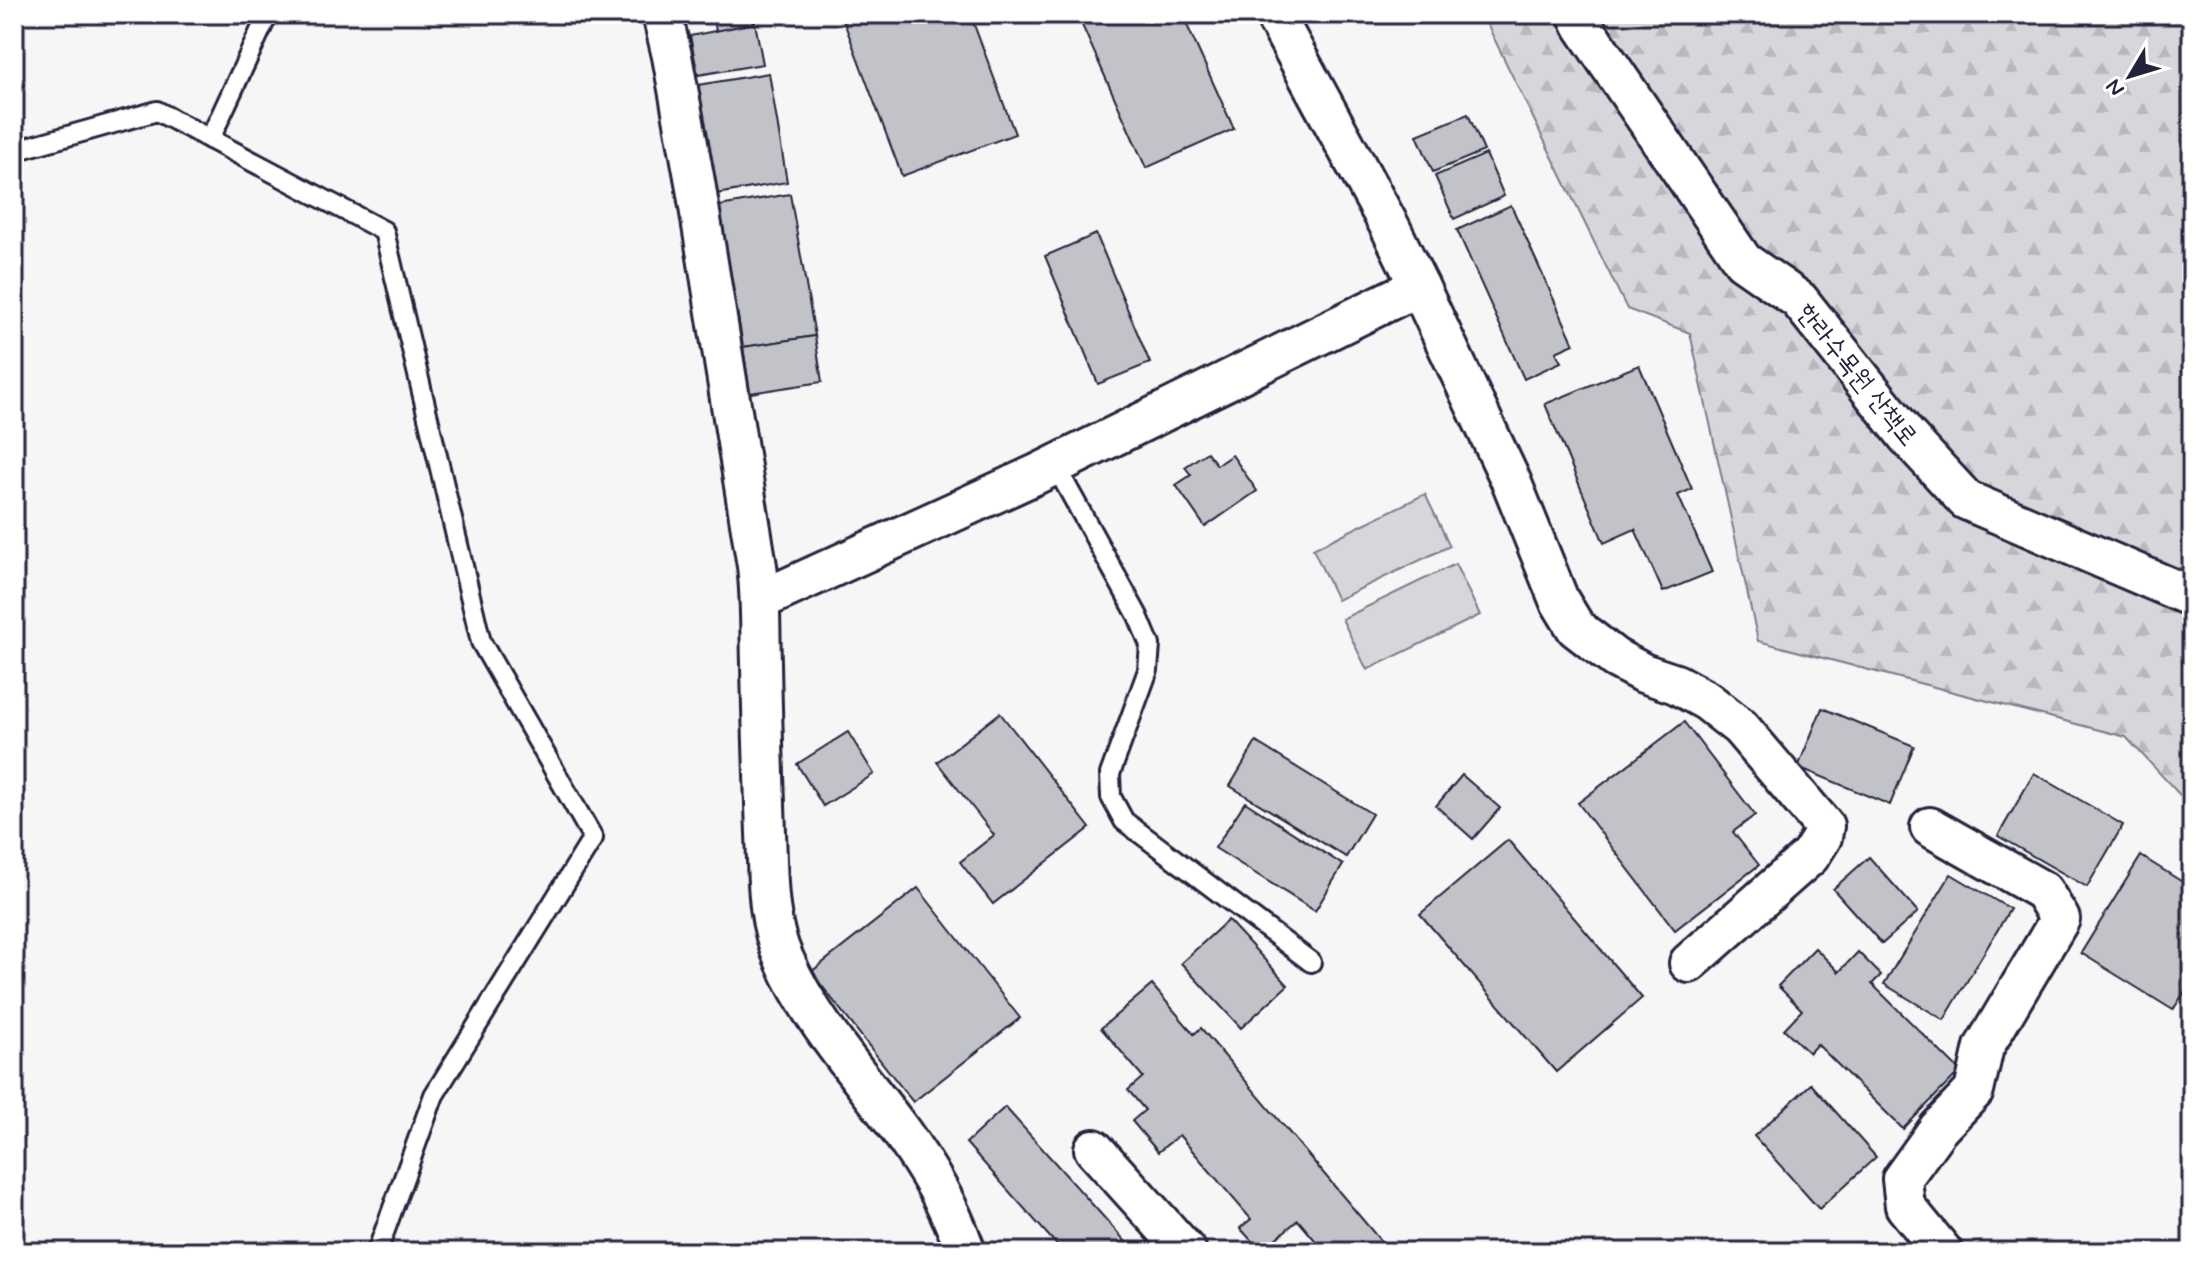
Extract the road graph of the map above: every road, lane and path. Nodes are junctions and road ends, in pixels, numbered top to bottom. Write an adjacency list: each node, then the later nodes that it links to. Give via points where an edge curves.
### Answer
1 (268, 14): 5 (lane)
2 (662, 14): 10 (street, via 717,314)
3 (1274, 14): 7 (street)
4 (1577, 14): 9 (street, 한라수목원 산책로, via 1743,261 1799,300 1907,436 1966,500)
5 (210, 139): 6 (lane, via 157,111); 15 (lane, via 384,231 481,642 593,838 434,1095)
6 (14, 151)
7 (1419, 286): 8 (street); 13 (street, via 1576,628 1615,658 1707,701 1740,727 1824,826 1810,856)
8 (1055, 465): 10 (street); 12 (lane, via 1150,645 1148,670 1110,774 1111,797 1124,821)
9 (2192, 597)
10 (761, 600): 16 (street, via 774,933 825,1033 932,1177)
11 (1930, 827): 18 (street, via 2043,891 2060,919 1984,1047 1974,1091 1902,1179 1905,1206)
12 (1311, 962)
13 (1689, 963)
14 (1094, 1149): 17 (street)
15 (377, 1252)
16 (966, 1252)
17 (1187, 1252)
18 (1943, 1252)

